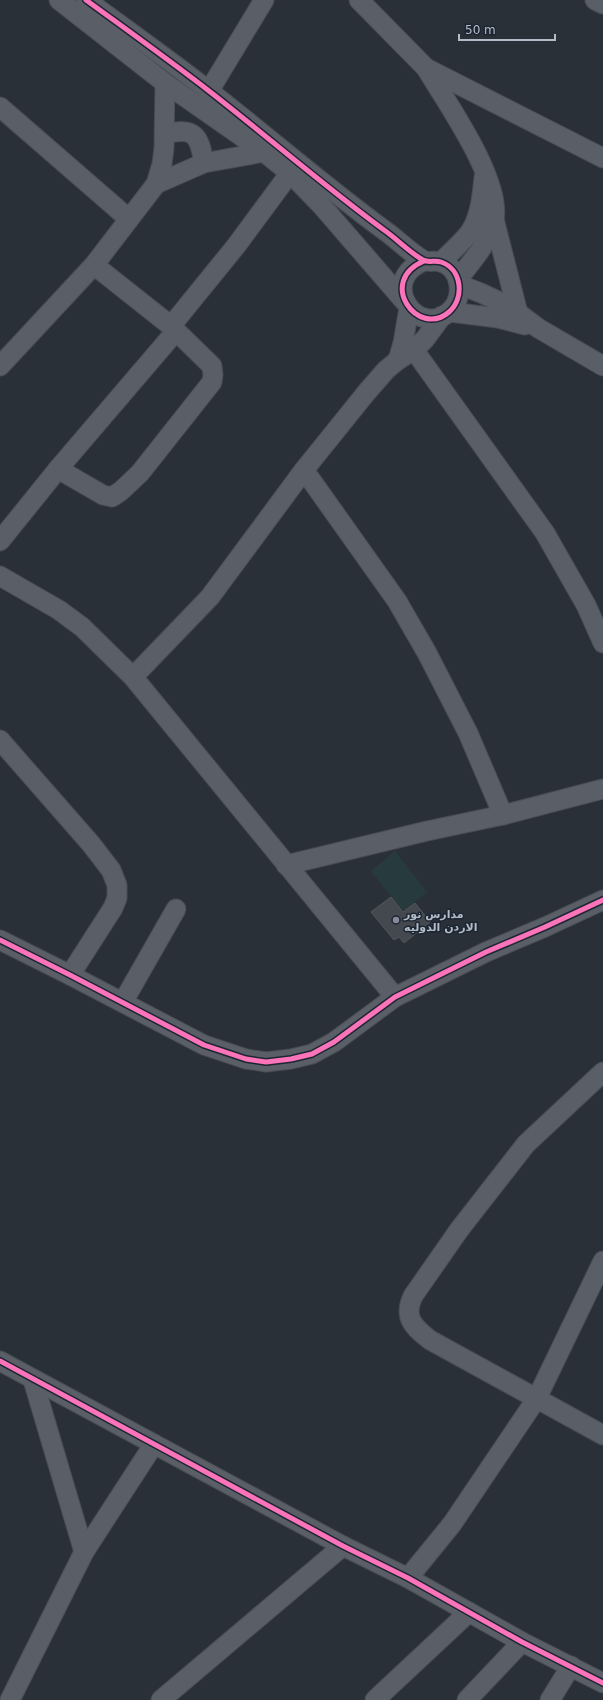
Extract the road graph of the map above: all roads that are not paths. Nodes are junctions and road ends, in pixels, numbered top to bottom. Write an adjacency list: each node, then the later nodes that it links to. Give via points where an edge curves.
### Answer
1 (59, 0): 8 (street)
2 (86, 0): 9 (street)
3 (264, 0): 9 (street)
4 (360, 0): 7 (street)
5 (595, 0): 6 (street)
6 (603, 4)
7 (426, 68): 13 (street); 15 (street)
8 (165, 83): 11 (street); 12 (street)
9 (209, 90): 20 (street, via 354,208)
10 (0, 107): 18 (street)
11 (166, 134): 14 (street, via 185,131 190,133 200,144); 17 (street)
12 (264, 152): 14 (street); 16 (street)
13 (603, 158)
14 (204, 163): 17 (street)
15 (485, 172): 19 (street, via 495,202); 20 (street, via 482,200 467,236)
16 (290, 173): 23 (street); 26 (street)
17 (156, 184): 18 (street)
18 (129, 219): 21 (street)
19 (494, 219): 22 (street, via 487,242); 24 (street)
20 (432, 262): 22 (street, via 451,269); 23 (street, via 416,264 404,277 402,290)
21 (94, 265): 26 (street); 29 (street)
22 (459, 282): 24 (street); 25 (street, via 458,300)
23 (407, 305): 25 (street, via 424,318); 28 (street, via 403,343)
24 (518, 313): 27 (street)
25 (446, 314): 27 (street, via 498,318); 28 (street, via 425,339)
26 (173, 328): 31 (street); 31 (street, via 212,366 212,382 140,473 112,497 103,496)
27 (538, 328): 30 (street)
28 (406, 355): 32 (street, via 386,370); 35 (street, via 545,533 586,605)
29 (0, 366)
30 (603, 366)
31 (58, 469): 33 (street)
32 (304, 470): 36 (street, via 210,597); 39 (street, via 397,601 427,653 468,733)
33 (0, 540)
34 (0, 576): 36 (street, via 82,627)
35 (603, 642)
36 (133, 677): 40 (street)
37 (0, 740): 44 (street, via 91,844 115,877 117,898 113,908)
38 (603, 789): 39 (street)
39 (503, 815): 40 (street)
40 (286, 865): 45 (street)
41 (603, 900): 45 (street, via 486,952)
42 (176, 909): 46 (street)
43 (0, 940): 44 (street)
44 (70, 975): 46 (street)
45 (395, 997): 46 (street, via 334,1042 312,1054 266,1062 246,1059 204,1045)
46 (123, 1002)
47 (603, 1072): 51 (street, via 526,1144 459,1230 413,1296 409,1306 408,1314 414,1325 430,1340)
48 (603, 1261): 51 (street)
49 (0, 1361): 50 (street)
50 (33, 1380): 53 (street); 55 (street)
51 (537, 1398): 52 (street); 56 (street, via 452,1524)
52 (603, 1435)
53 (154, 1444): 54 (street); 55 (street)
54 (343, 1546): 56 (street); 62 (street)
55 (84, 1552): 61 (street)
56 (408, 1578): 57 (street)
57 (469, 1612): 58 (street); 63 (street)
58 (522, 1642): 59 (street); 64 (street)
59 (571, 1666): 60 (street); 65 (street)
60 (603, 1683)
61 (14, 1699)
62 (161, 1700)
63 (375, 1700)
64 (467, 1700)
65 (550, 1700)

